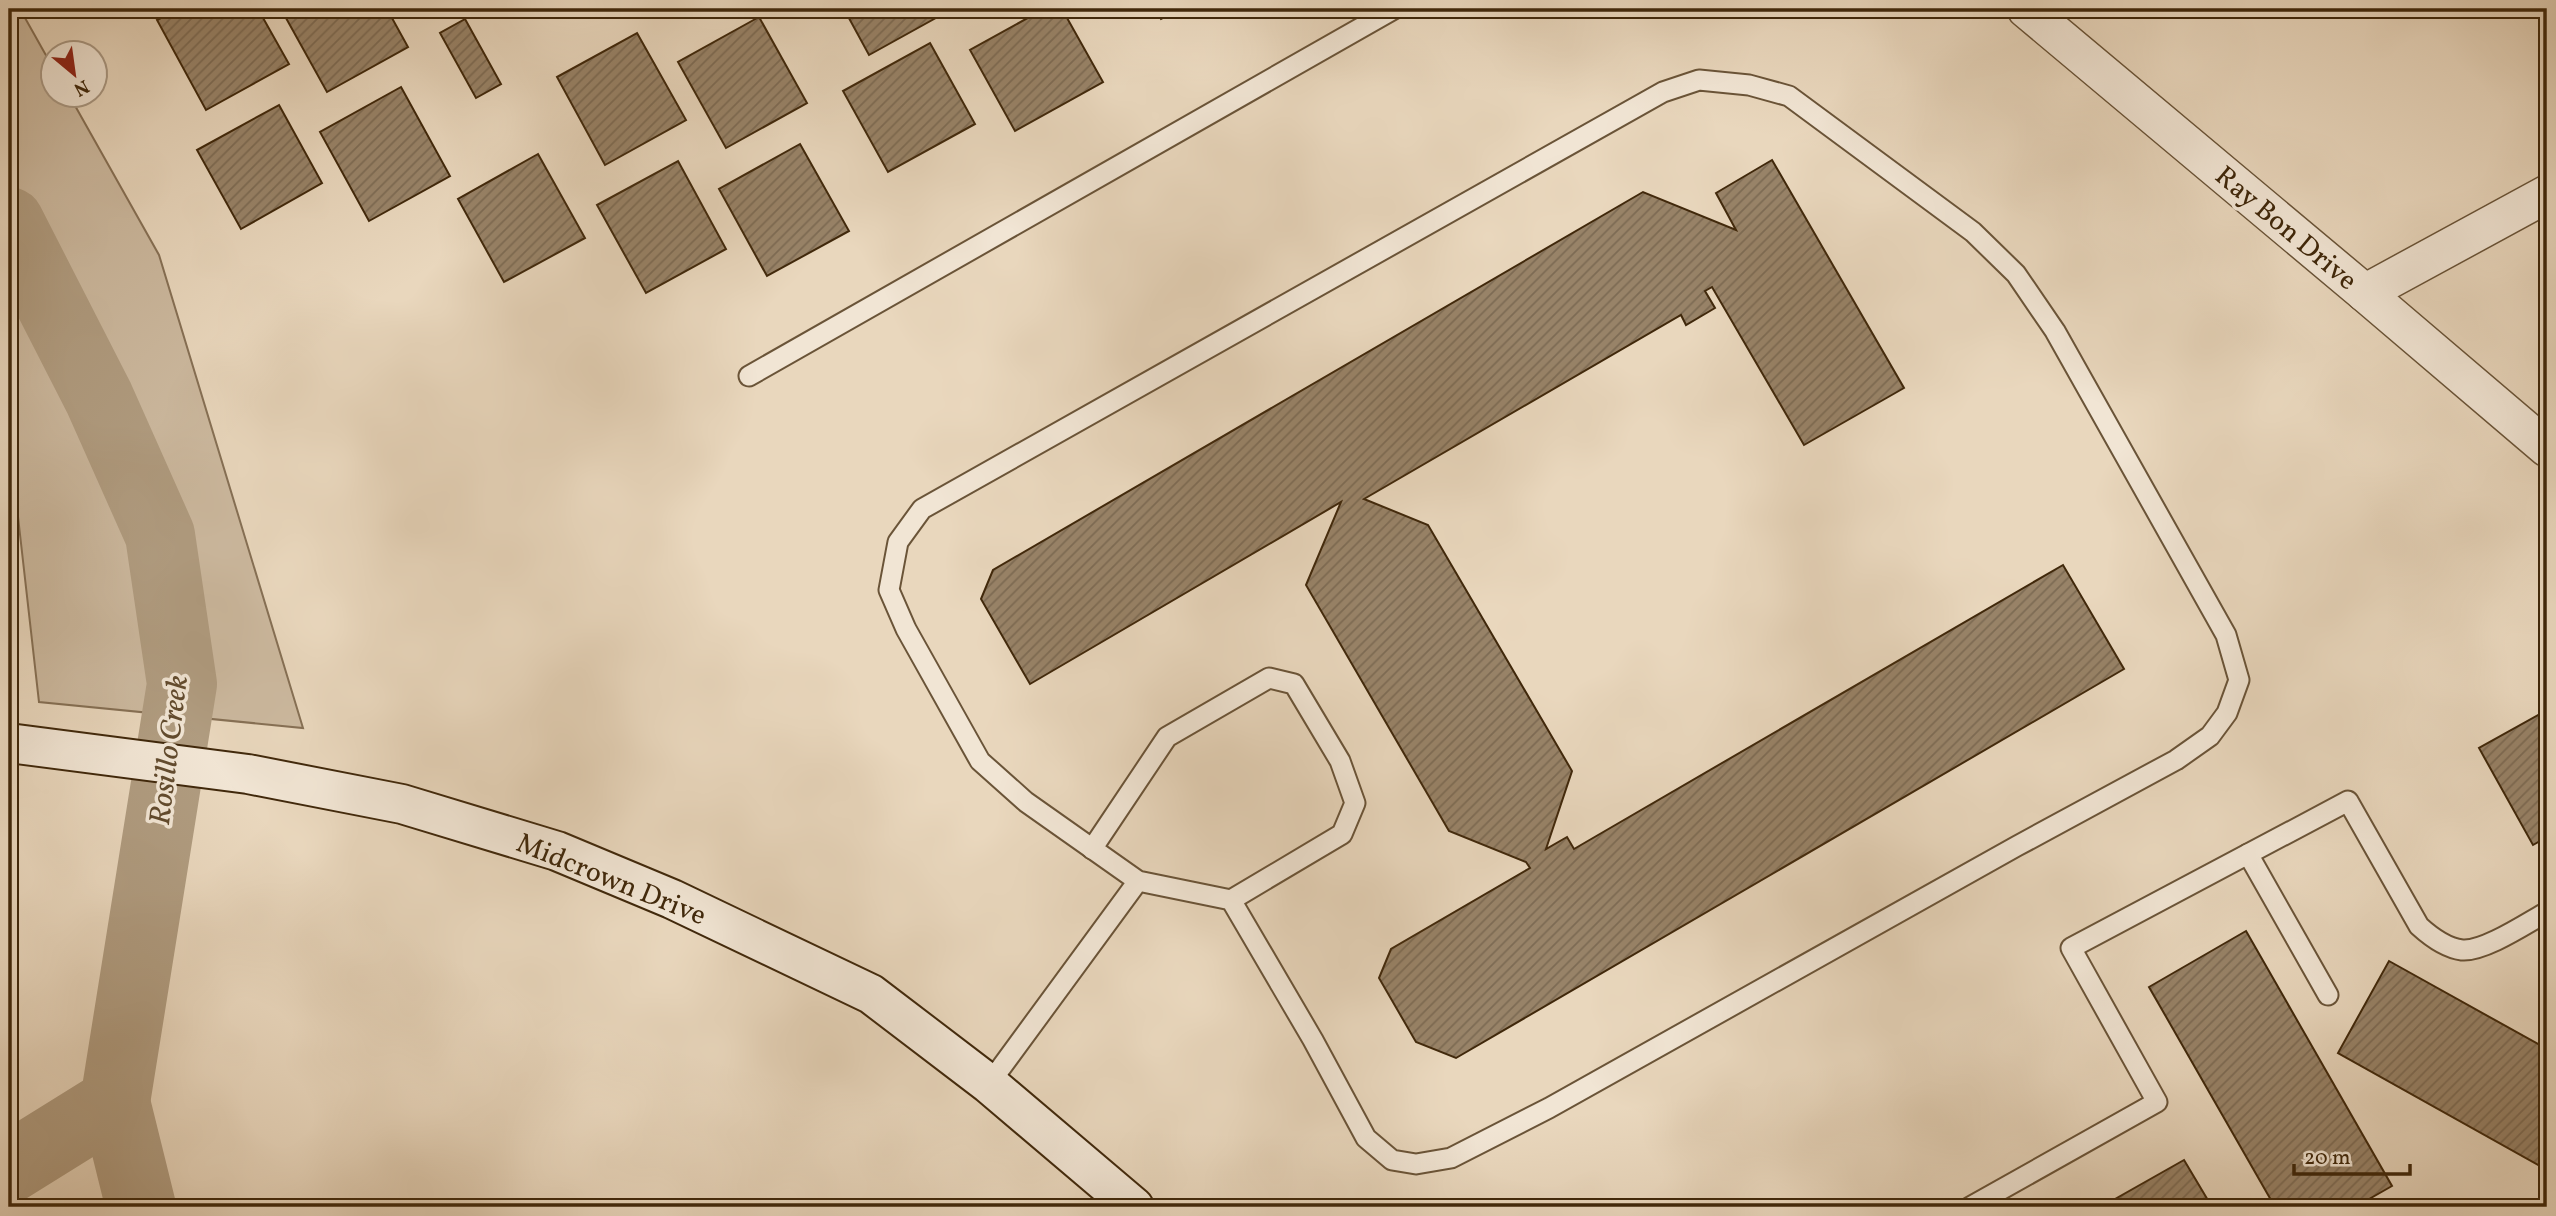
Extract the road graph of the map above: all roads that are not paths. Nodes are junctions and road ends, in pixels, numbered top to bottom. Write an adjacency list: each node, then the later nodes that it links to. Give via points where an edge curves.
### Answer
1 (1394, 9): 5 (lane)
2 (2026, 9): 4 (street, Ray Bon Drive)
3 (2547, 194): 4 (street)
4 (2365, 293): 6 (street, Ray Bon Drive)
5 (749, 376)
6 (2547, 449)
7 (9, 743): 14 (street, Midcrown Drive, via 248,774 402,804 570,856 871,994)
8 (1092, 849): 10 (lane); 11 (lane, via 1167,737 1269,678 1294,684 1340,761 1355,803 1342,834); 11 (lane, via 980,761 906,629 889,590 898,542 922,509 1663,92 1699,80 1749,85 1789,96 1973,232 2016,274 2055,331 2226,635 2238,680 2227,713 2210,736 2176,760 1451,1158 1416,1164 1392,1160 1366,1138)
9 (2248, 854): 12 (lane, via 2348,801 2419,926 2434,939 2462,950 2481,947); 13 (lane); 16 (lane, via 2071,947 2157,1102)
10 (1138, 881): 11 (lane); 14 (lane)
11 (1231, 900)
12 (2547, 912)
13 (2328, 995)
14 (989, 1084): 15 (street, Midcrown Drive)
15 (1134, 1207)
16 (1970, 1207)

